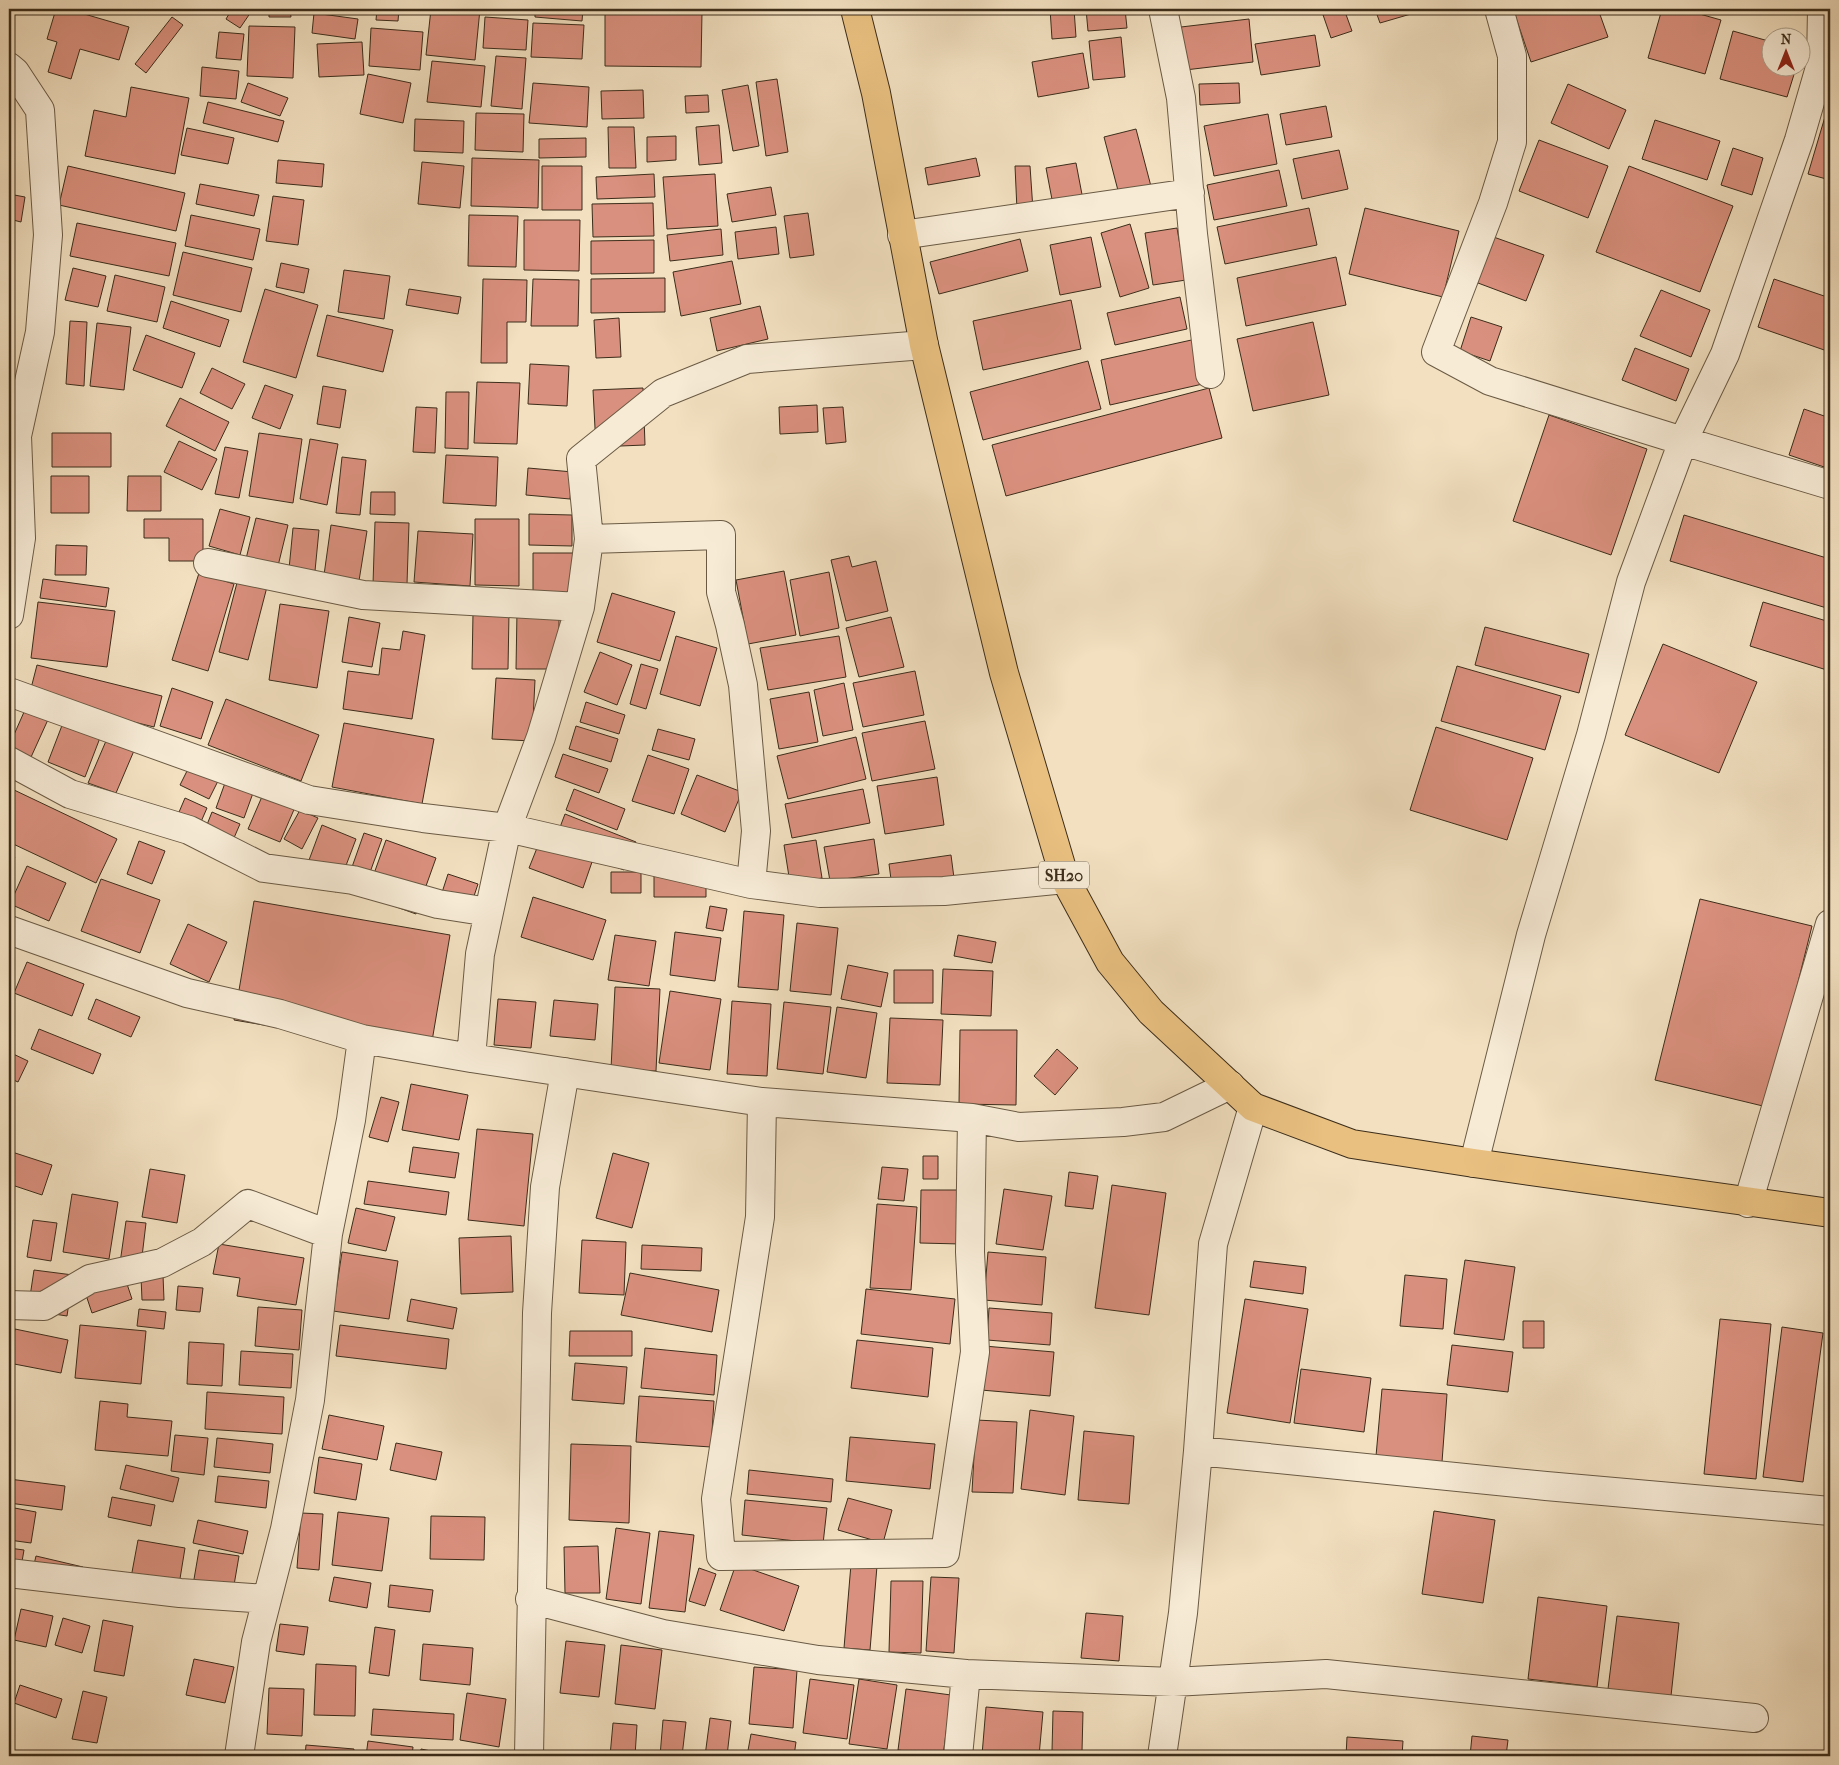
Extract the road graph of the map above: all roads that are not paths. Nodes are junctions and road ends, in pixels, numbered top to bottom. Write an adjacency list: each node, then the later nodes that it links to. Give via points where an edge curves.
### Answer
1 (855, 9): 7 (main road, SH20, via 876,93)
2 (1163, 9): 6 (street, via 1181,98)
3 (1500, 9): 10 (street, via 1512,56 1512,142 1493,203 1436,352 1490,381)
4 (1822, 9): 10 (street, via 1821,64 1799,140 1725,354)
5 (9, 67): 15 (street, via 40,110 48,234 40,332 17,436 21,538)
6 (1190, 193): 7 (street); 9 (street)
7 (902, 234): 8 (main road, SH20)
8 (924, 345): 12 (street, via 747,360 664,392 581,459); 19 (main road, SH20, via 1004,673)
9 (1210, 374)
10 (1683, 441): 11 (street); 31 (street, via 1631,582 1591,735 1531,935)
11 (1830, 485)
12 (589, 539): 14 (street); 20 (street, via 721,535 721,592 743,686 755,811)
13 (208, 563): 14 (street, via 363,595)
14 (580, 607): 18 (street, via 540,737)
15 (9, 615)
16 (9, 692): 18 (street, via 309,800)
17 (9, 761): 21 (street, via 70,794 189,830 264,868 352,880 438,904)
18 (507, 828): 20 (street); 21 (street)
19 (1066, 878): 20 (street, via 944,891 820,893); 27 (main road, SH20, via 1110,962 1151,1012)
20 (751, 884)
21 (489, 912): 25 (street, via 480,954)
22 (1830, 924): 32 (street)
23 (9, 930): 24 (street, via 187,993 280,1014)
24 (362, 1039): 25 (street); 34 (street, via 351,1120)
25 (471, 1058): 26 (street)
26 (565, 1072): 28 (street); 40 (street, via 545,1187 537,1313)
27 (1230, 1085): 29 (main road, SH20); 30 (street, via 1164,1117 1019,1127)
28 (762, 1102): 30 (street); 30 (street, via 760,1217 716,1499 721,1556 945,1553 975,1352 970,1252)
29 (1253, 1107): 31 (main road, SH20, via 1352,1144); 36 (street, via 1213,1244)
30 (972, 1118)
31 (1474, 1163): 32 (main road, SH20)
32 (1748, 1202): 33 (main road, SH20)
33 (1830, 1213)
34 (328, 1234): 35 (street, via 248,1204 202,1242 162,1263 90,1279 44,1306); 39 (street, via 310,1400 285,1529)
35 (9, 1305)
36 (1198, 1451): 37 (street); 42 (street)
37 (1830, 1511)
38 (9, 1572): 39 (street, via 180,1593)
39 (267, 1599): 44 (street, via 256,1642)
40 (530, 1600): 41 (street, via 692,1639 818,1660); 45 (street)
41 (966, 1674): 42 (street); 46 (street)
42 (1173, 1682): 43 (street, via 1326,1674); 47 (street)
43 (1754, 1718)
44 (240, 1756)
45 (528, 1756)
46 (958, 1756)
47 (1162, 1756)

